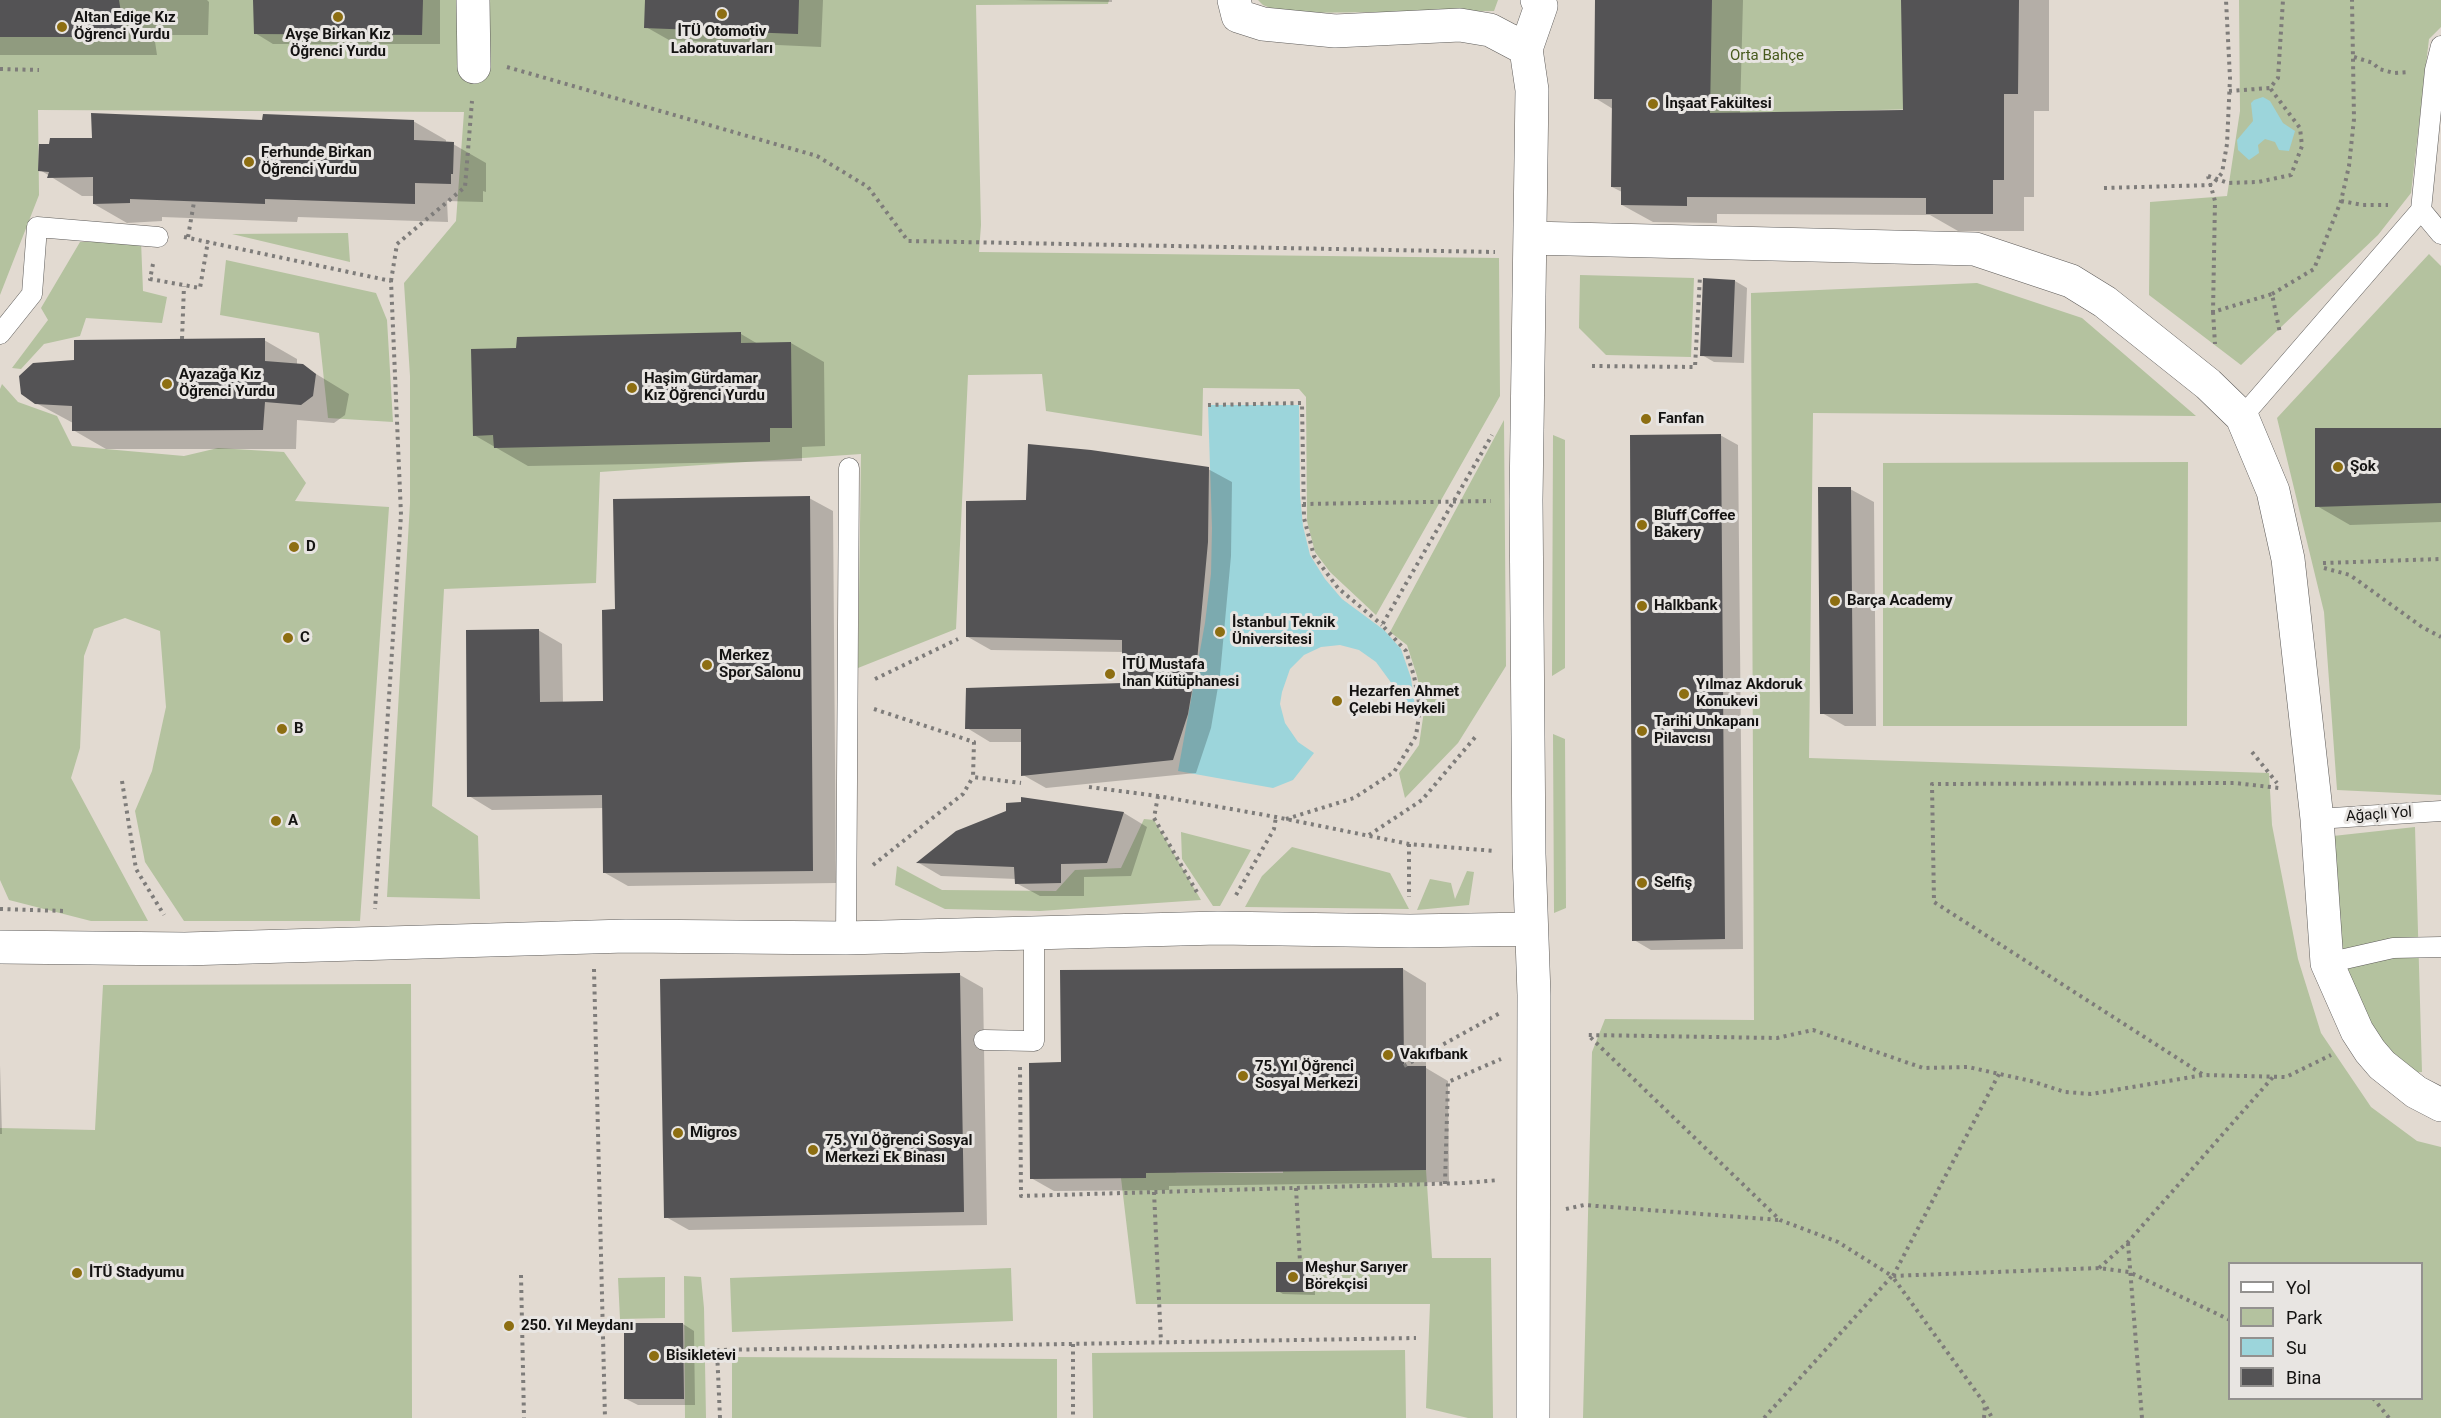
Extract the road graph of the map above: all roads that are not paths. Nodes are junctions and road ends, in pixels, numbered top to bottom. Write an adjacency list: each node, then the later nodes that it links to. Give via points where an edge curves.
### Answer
1 (473, 0): 6 (street)
2 (1234, 0): 5 (street, via 1238,16 1263,24 1335,31 1460,25 1490,30)
3 (1538, 0): 5 (street, via 1541,6)
4 (2441, 46): 7 (lane, via 2435,70)
5 (1526, 49): 10 (street, via 1532,90)
6 (490, 67)
7 (2421, 210): 8 (lane); 12 (lane)
8 (2441, 234)
9 (158, 237): 11 (lane, via 36,227 32,294)
10 (1530, 245): 12 (street, via 1975,249 2071,281 2105,302 2208,384); 16 (street, via 1526,500)
11 (0, 334)
12 (2242, 417): 15 (street, via 2299,561)
13 (849, 468): 18 (lane)
14 (2441, 811): 15 (lane, Ağaçlı Yol)
15 (2317, 819): 21 (street)
16 (1531, 929): 17 (street, via 1218,928); 24 (street)
17 (1034, 934): 18 (street); 22 (lane, via 1034,1041)
18 (846, 938): 19 (street, via 626,936 185,949)
19 (0, 947)
20 (2441, 947): 21 (lane, via 2393,948)
21 (2327, 963): 23 (street, via 2370,1051 2416,1092)
22 (984, 1040)
23 (2441, 1105)
24 (1533, 1418)

